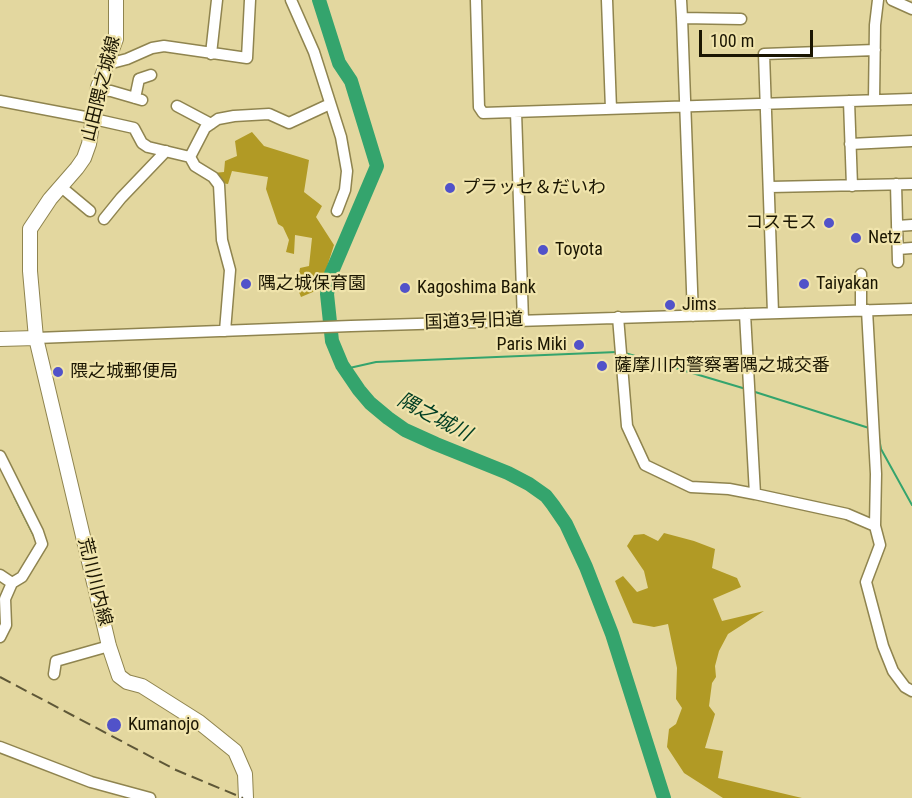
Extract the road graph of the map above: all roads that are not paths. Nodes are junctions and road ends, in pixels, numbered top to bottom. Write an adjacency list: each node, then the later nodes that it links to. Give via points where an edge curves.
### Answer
1 (116, 0): 15 (main road, 山田隈之城線, via 116,39)
2 (217, 0): 14 (street)
3 (250, 0): 14 (street, via 247,58)
4 (291, 0): 22 (street, via 314,52)
5 (476, 0): 27 (street, via 478,107 483,113)
6 (608, 0): 26 (street)
7 (681, 0): 11 (street)
8 (878, 0): 13 (street)
9 (892, 0): 10 (street)
10 (912, 9)
11 (682, 18): 12 (street); 25 (street)
12 (741, 19)
13 (875, 50): 19 (street); 23 (street, via 764,54)
14 (212, 54): 15 (street, via 164,46)
15 (108, 64): 17 (main road, 山田隈之城線)
16 (151, 75): 17 (street, via 139,79 138,99)
17 (98, 90): 28 (main road, 山田隈之城線)
18 (912, 99): 19 (street)
19 (874, 100): 21 (street)
20 (0, 101): 28 (street)
21 (849, 101): 23 (street); 31 (street)
22 (330, 104): 29 (street, via 289,123 268,114 256,114 218,119); 40 (street, via 347,171)
23 (766, 104): 25 (street); 38 (street)
24 (177, 106): 29 (street, via 189,107)
25 (686, 107): 26 (street); 52 (street)
26 (611, 109): 27 (street)
27 (516, 112): 54 (street)
28 (95, 119): 32 (street, via 134,128 142,143); 36 (main road, 山田隈之城線, via 84,158)
29 (211, 124): 33 (street)
30 (912, 141): 31 (street)
31 (850, 144): 37 (street)
32 (166, 151): 33 (street); 41 (street)
33 (190, 157): 55 (street, via 195,166 219,185 222,240 230,270)
34 (896, 184): 35 (street); 37 (street); 43 (street)
35 (912, 184)
36 (60, 186): 39 (street); 56 (main road, 山田隈之城線, via 30,229)
37 (852, 186): 38 (street)
38 (770, 187): 50 (street)
39 (90, 211)
40 (337, 212)
41 (104, 219)
42 (912, 225): 43 (street)
43 (897, 226): 45 (street)
44 (912, 248): 45 (street)
45 (898, 249): 46 (street)
46 (898, 262)
47 (861, 274): 49 (street)
48 (912, 309): 49 (street, 国道3号旧道)
49 (864, 310): 50 (street, 国道3号旧道); 60 (street, via 876,474)
50 (772, 313): 51 (street, 国道3号旧道)
51 (744, 314): 52 (street, 国道3号旧道); 59 (street)
52 (693, 316): 53 (street, 国道3号旧道)
53 (618, 317): 54 (street, 国道3号旧道); 59 (street, via 627,426 645,465 691,487)
54 (523, 321): 55 (street, 国道3号旧道)
55 (225, 331): 56 (street, 国道3号旧道)
56 (36, 338): 57 (main road); 64 (main road, 荒川川内線)
57 (0, 339)
58 (0, 456): 62 (street, via 42,544 22,577)
59 (755, 494): 60 (street, via 847,514)
60 (875, 526): 66 (street, via 880,545 867,589 893,671)
61 (0, 575): 62 (street)
62 (12, 583): 63 (street, via 5,599 6,625)
63 (0, 637)
64 (109, 646): 65 (street, via 56,661); 69 (main road, 荒川川内線, via 119,676 199,722 235,751 245,774)
65 (54, 674)
66 (912, 691)
67 (0, 747): 68 (street, via 91,782)
68 (150, 798)
69 (246, 798)

